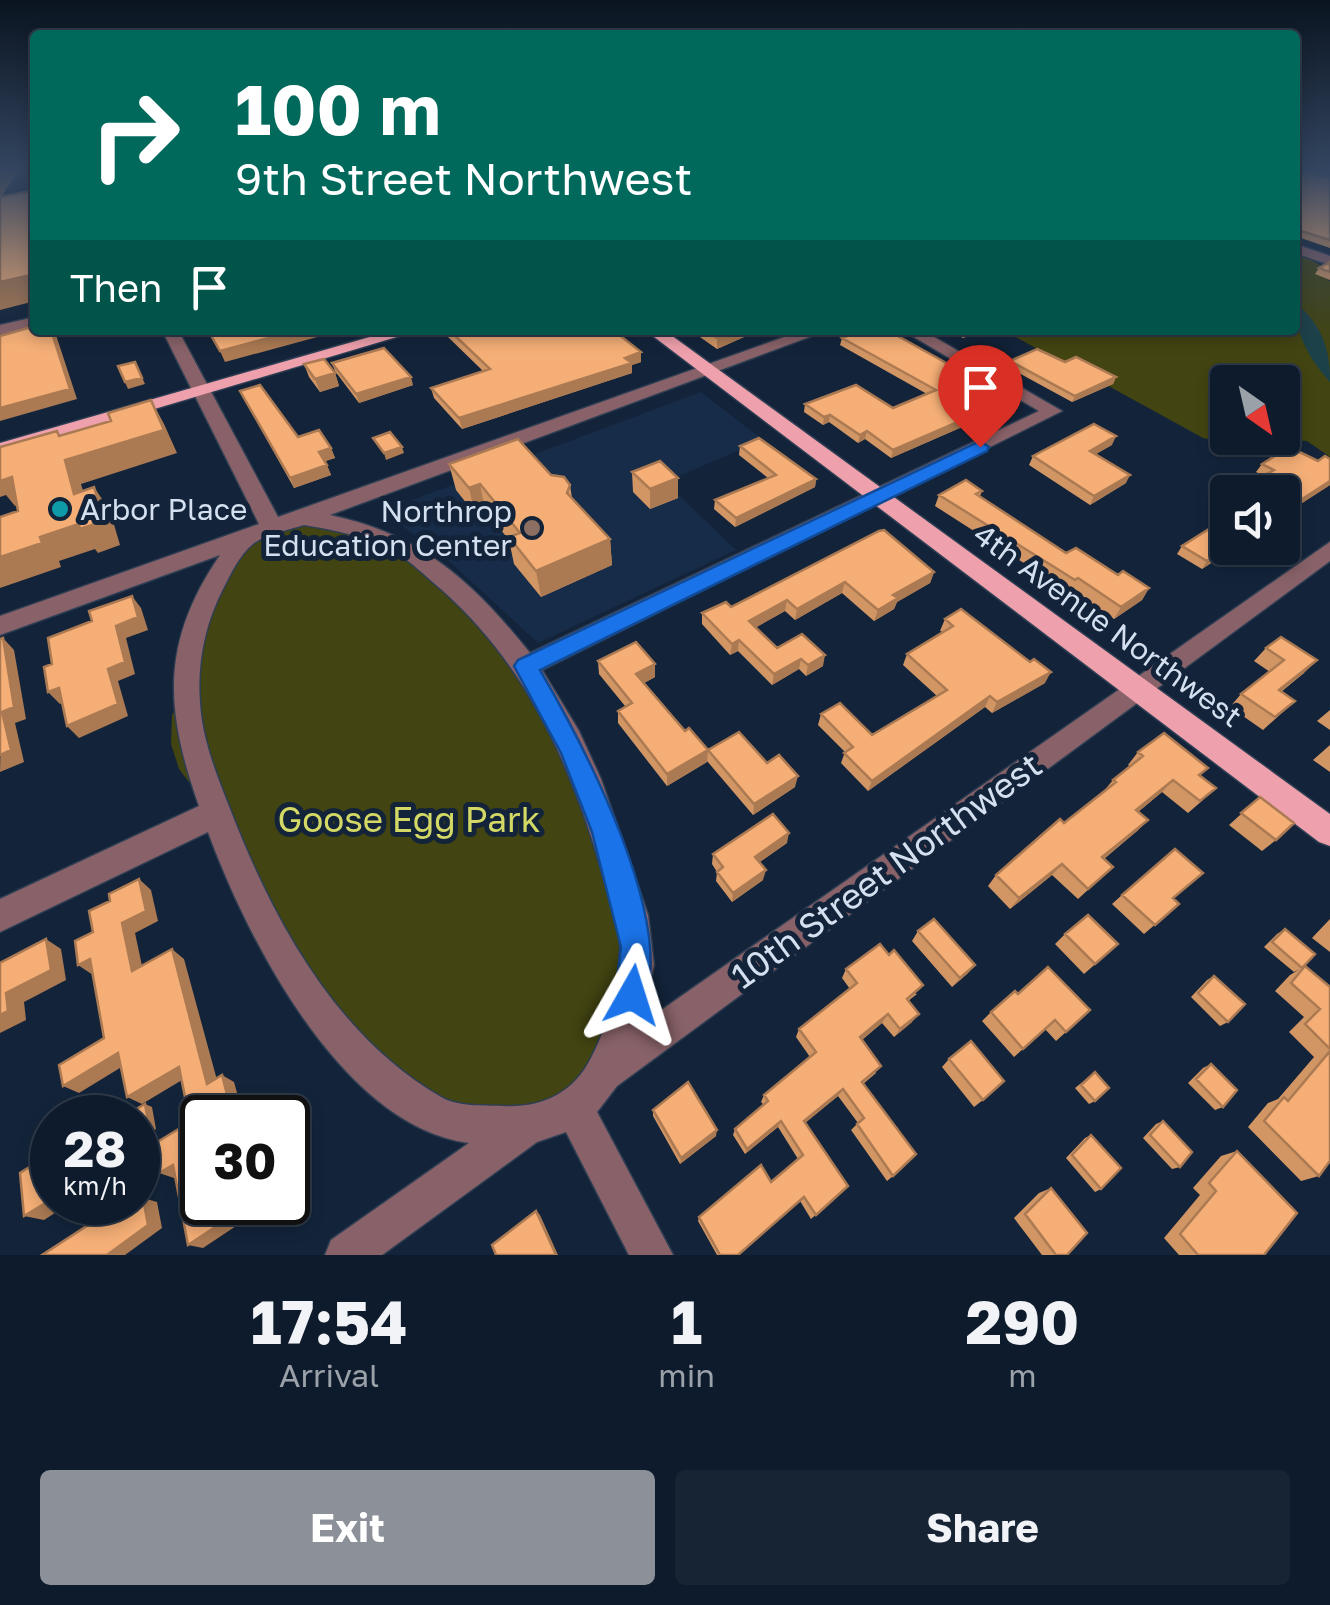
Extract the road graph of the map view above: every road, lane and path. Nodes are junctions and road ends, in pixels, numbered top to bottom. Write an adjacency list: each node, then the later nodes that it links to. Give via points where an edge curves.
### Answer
1 (1300, 250): 2 (street)
2 (1330, 261)
3 (30, 323): 4 (street)
4 (0, 330)
5 (173, 335): 11 (street)
6 (395, 335): 11 (main road)
7 (660, 335): 10 (main road, 4th Avenue Northwest)
8 (806, 335): 10 (street)
9 (919, 335): 13 (street, via 1054,411)
10 (707, 370): 13 (main road, 4th Avenue Northwest); 14 (street)
11 (201, 391): 12 (main road); 15 (street)
12 (0, 448)
13 (876, 498): 18 (street); 19 (main road, 4th Avenue Northwest)
14 (300, 517): 15 (street); 18 (street, via 350,524 404,547 452,584)
15 (259, 532): 17 (street); 20 (street, via 210,587 188,657 191,735)
16 (1330, 550): 19 (street, 10th Street Northwest)
17 (0, 626)
18 (526, 666): 23 (street, via 589,784 637,947 632,995)
19 (1137, 689): 21 (main road, 4th Avenue Northwest); 23 (street, 10th Street Northwest)
20 (216, 813): 22 (street); 25 (street, via 249,900 297,980 376,1075 440,1118)
21 (1330, 832)
22 (0, 916)
23 (604, 1074): 24 (street, 10th Street Northwest)
24 (574, 1108): 25 (street, 10th Street Northwest); 27 (street)
25 (525, 1127): 26 (street, 10th Street Northwest)
26 (346, 1255)
27 (652, 1255)

